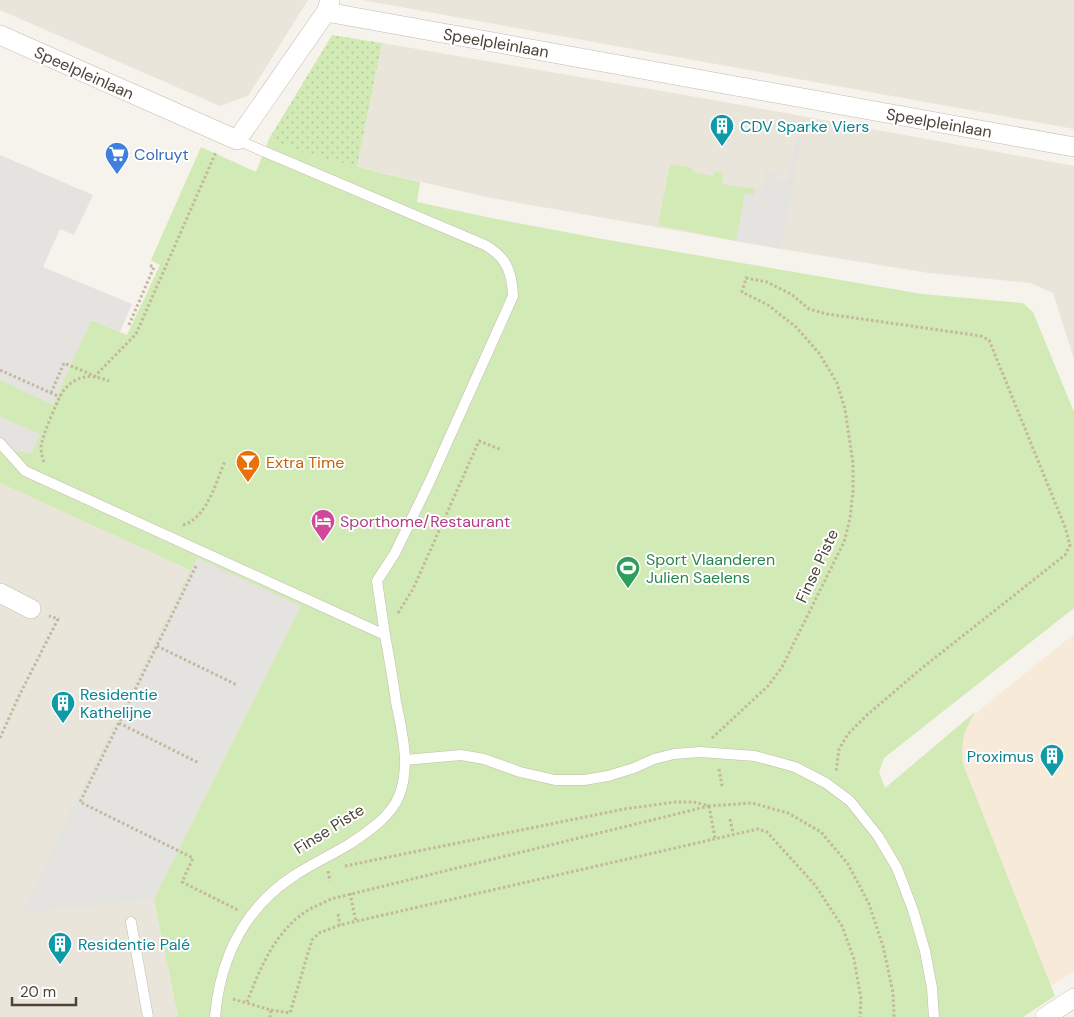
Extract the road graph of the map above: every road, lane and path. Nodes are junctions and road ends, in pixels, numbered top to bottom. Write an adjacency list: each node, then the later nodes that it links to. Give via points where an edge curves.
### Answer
1 (328, 6): 3 (street, Speelpleinlaan); 4 (street, Speelpleinlaan)
2 (0, 35): 3 (street, Speelpleinlaan)
3 (236, 140): 23 (lane, via 484,244 498,252 513,280 513,296 461,412 395,553 377,581)
4 (1074, 147)
5 (207, 172): 8 (path)
6 (149, 265): 7 (path, via 154,267)
7 (128, 325)
8 (136, 334): 9 (path); 11 (path)
9 (141, 337)
10 (0, 370): 13 (path)
11 (95, 376): 12 (path); 13 (path, via 64,363); 14 (path, via 76,379)
12 (109, 381)
13 (51, 393): 14 (path)
14 (60, 397): 18 (path, via 41,447)
15 (0, 443): 20 (lane, via 25,471)
16 (502, 450): 23 (path, via 480,441 413,589)
17 (225, 461): 19 (path, via 203,510 197,518)
18 (46, 465)
19 (180, 526)
20 (202, 553): 23 (lane); 24 (path)
21 (0, 593): 22 (street)
22 (32, 609): 28 (path, via 58,620)
23 (385, 635): 30 (lane)
24 (157, 646): 26 (path); 27 (path)
25 (922, 668): 29 (path, Finse Piste, via 1065,555 1070,545 993,346 981,336 827,314 809,309 791,294 767,282 746,278 742,292 768,305 796,327 819,353 837,383 850,436 854,491 844,542 782,667 768,686)
26 (237, 685)
27 (120, 723): 31 (path); 39 (path, via 80,802 193,858 182,882 241,911)
28 (0, 738)
29 (700, 752): 30 (lane, via 674,754 608,776 584,780 555,780 461,755); 53 (lane, via 755,756 795,767 826,782 850,801 878,836 897,868 924,951)
30 (405, 760): 36 (lane, via 399,796 389,812 370,831)
31 (199, 763)
32 (710, 806): 35 (path); 36 (path, via 676,802 624,809 345,866); 37 (path); 52 (path, via 752,803 788,813 821,832 848,864 869,904 883,946 893,993)
33 (730, 819): 34 (path)
34 (734, 834): 35 (path); 51 (path, via 758,829 767,832 815,885 842,926 854,958 861,999)
35 (715, 838): 41 (path)
36 (326, 858): 43 (lane, via 269,894 250,916 224,966)
37 (350, 893): 41 (path); 45 (path, via 301,914 283,933 267,956)
38 (338, 914): 42 (path)
39 (238, 917)
40 (131, 922): 48 (lane)
41 (356, 922): 42 (path)
42 (340, 925): 46 (path, via 319,933 312,940 290,1013)
43 (217, 994): 45 (path); 49 (lane)
44 (1074, 998): 47 (street)
45 (247, 1002): 46 (path)
46 (271, 1010): 50 (path)
47 (1053, 1015)
48 (148, 1017)
49 (215, 1017)
50 (270, 1017)
51 (860, 1017)
52 (894, 1017)
53 (934, 1017)

